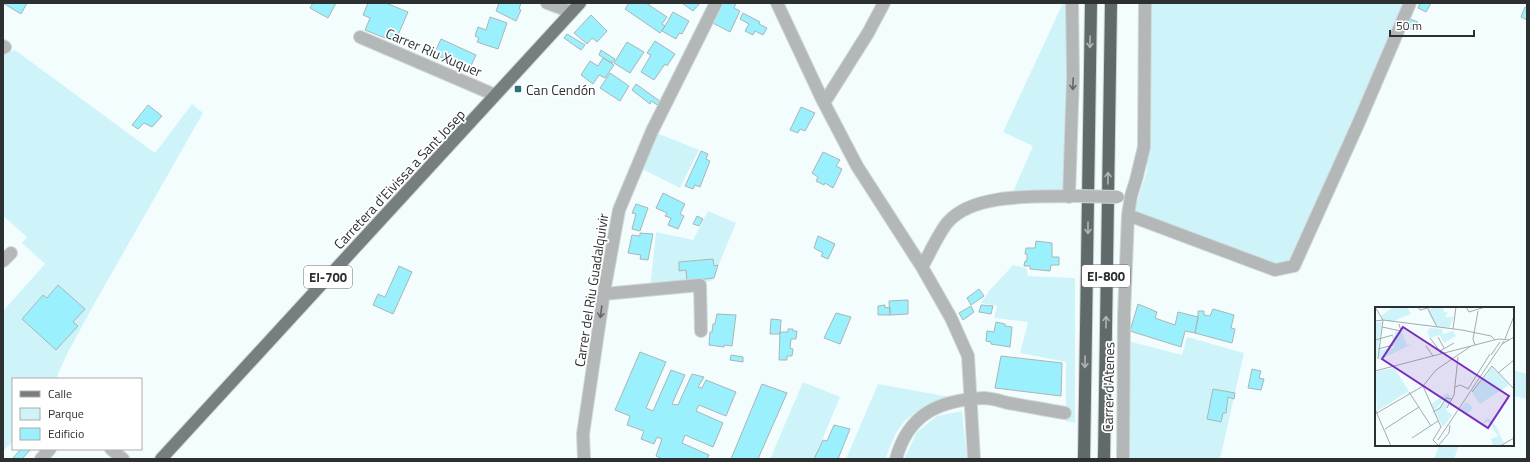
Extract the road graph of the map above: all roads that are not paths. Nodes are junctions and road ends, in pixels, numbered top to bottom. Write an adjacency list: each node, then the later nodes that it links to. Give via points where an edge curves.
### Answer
1 (547, 3): 11 (street)
2 (580, 3): 11 (main road, EI-700)
3 (716, 3): 19 (street, Carrer del Riu Guadalquivir, via 652,131 619,210)
4 (777, 3): 14 (street)
5 (884, 3): 14 (street)
6 (1072, 3): 16 (street, one-way to 16)
7 (1091, 3): 31 (highway, EI-800, one-way to 31)
8 (1111, 3): 32 (highway, EI-800, one-way to 8)
9 (1145, 3): 15 (street, Carrer d'Atenes, via 1144,146)
10 (1410, 3): 17 (street, via 1294,266 1275,270)
11 (571, 12): 13 (main road, EI-700)
12 (360, 37): 13 (street, Carrer Riu Xuquer)
13 (496, 95): 27 (main road, Carretera d'Eivissa a Sant Josep / EI-700)
14 (824, 103): 18 (street, via 857,166)
15 (1130, 196): 16 (street, bridge); 17 (street, Carrer d'Atenes)
16 (1073, 197): 18 (street, via 1011,197 958,212 947,223)
17 (1128, 215): 33 (street, Carrer d'Atenes)
18 (922, 267): 21 (street, via 951,318 968,356)
19 (604, 294): 20 (street, via 700,285); 28 (street, Carrer del Riu Guadalquivir, one-way to 28, via 583,434)
20 (701, 331)
21 (971, 400): 22 (street, via 985,398); 29 (street, via 948,404 920,417 901,441); 30 (street)
22 (1065, 413)
23 (49, 450): 25 (street)
24 (112, 450): 26 (street)
25 (41, 459)
26 (123, 459)
27 (161, 459)
28 (584, 459)
29 (896, 459)
30 (974, 459)
31 (1084, 459)
32 (1104, 459)
33 (1123, 459)

